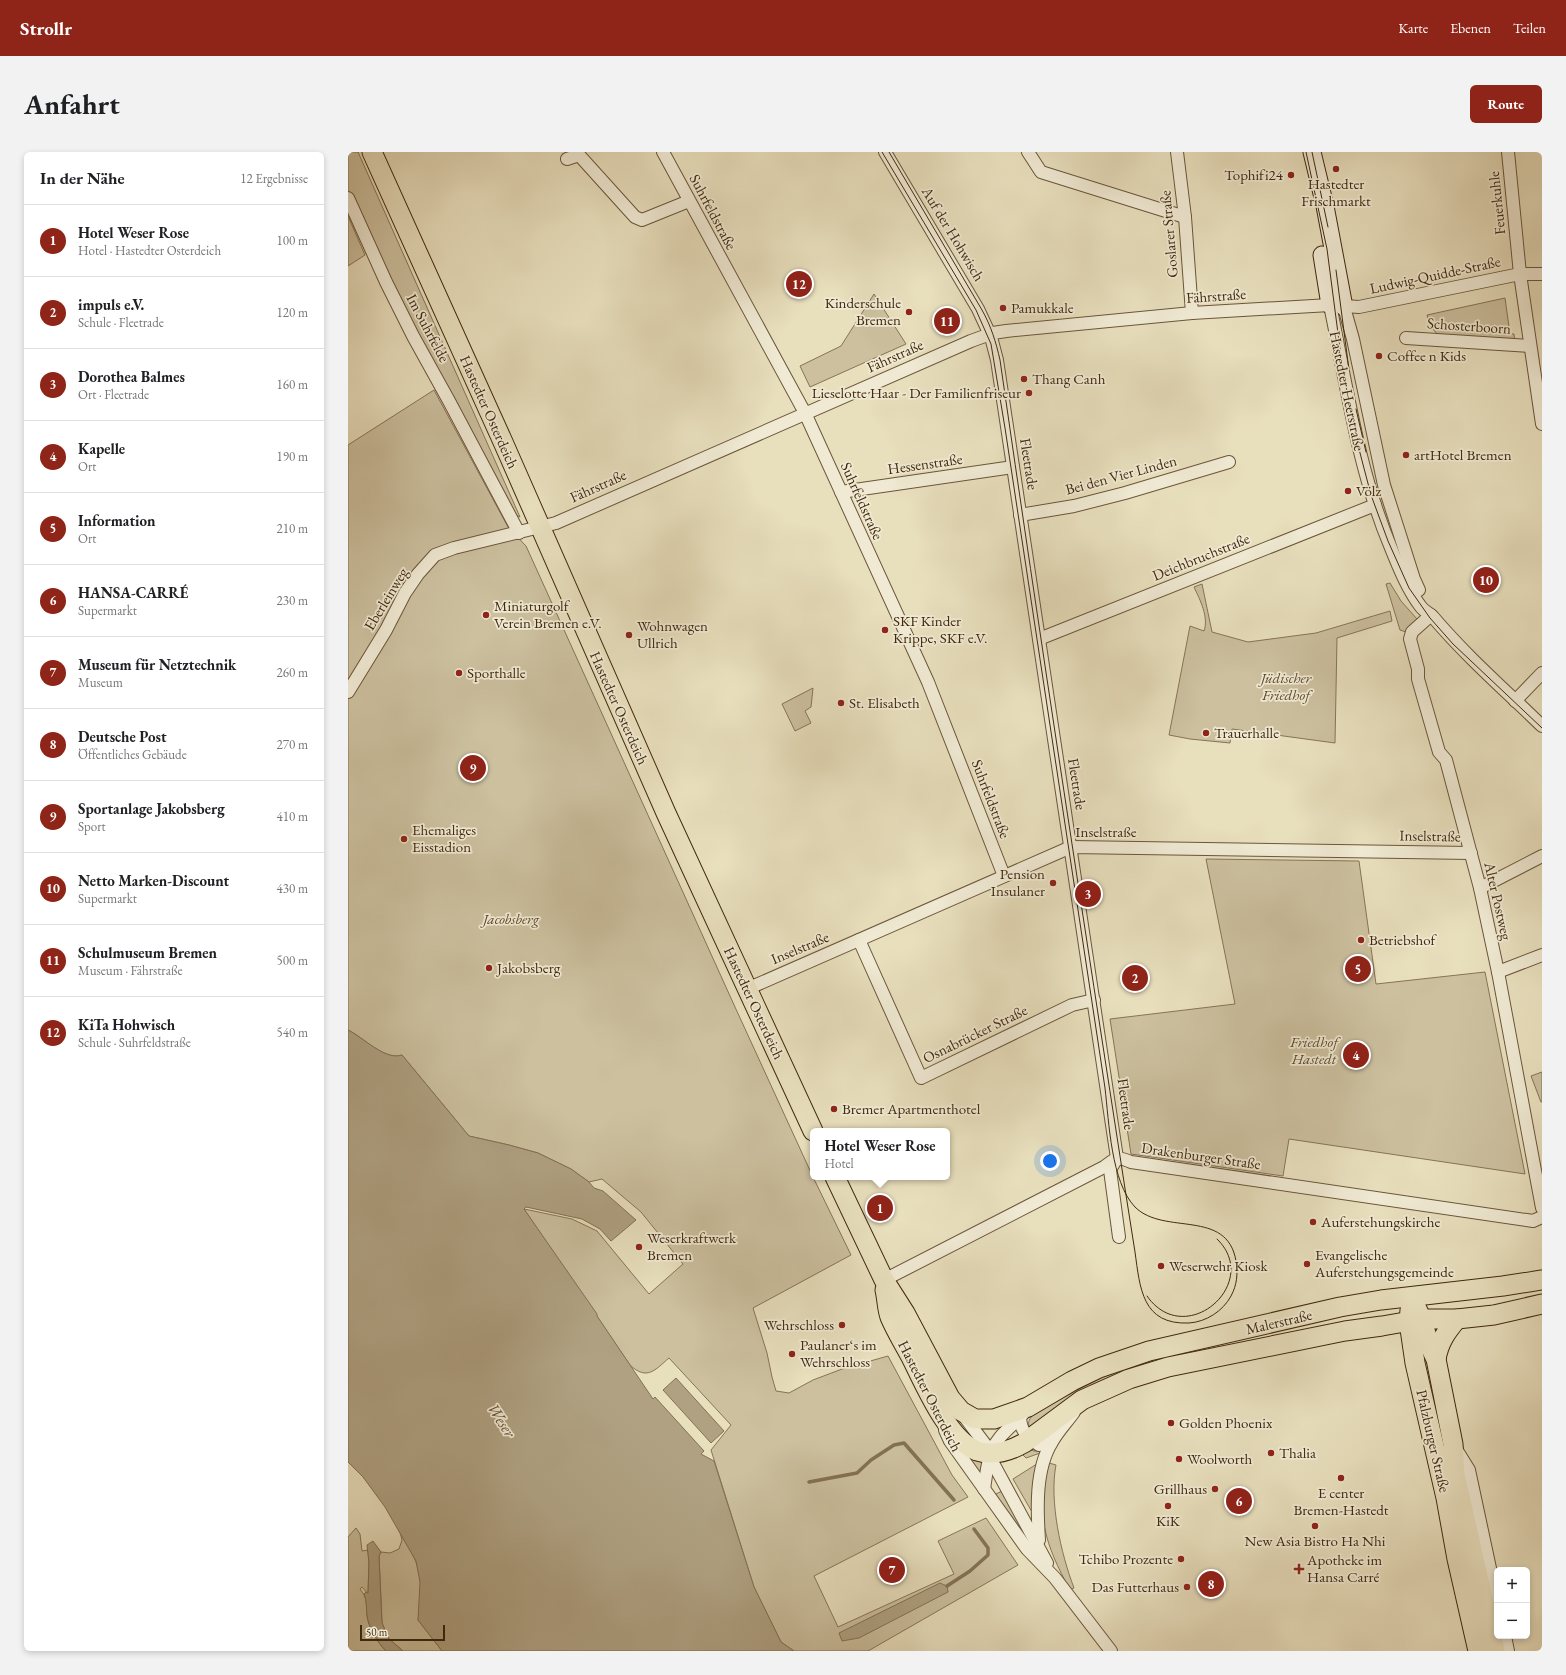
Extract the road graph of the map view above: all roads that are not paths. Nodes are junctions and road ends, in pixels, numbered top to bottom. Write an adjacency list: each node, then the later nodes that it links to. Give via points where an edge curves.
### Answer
1 (372, 152): 27 (main road, Hastedter Osterdeich)
2 (663, 152): 11 (street, Suhrfeldstraße)
3 (885, 152): 17 (street, Auf der Hohwisch, via 978,309)
4 (1028, 152): 12 (street, via 1041,172)
5 (1177, 152): 12 (street, Goslarer Straße)
6 (1306, 152): 15 (street, Hastedter Heerstraße)
7 (1312, 152): 15 (street, Hastedter Heerstraße, via 1325,206)
8 (1508, 152): 13 (street, Feuerkuhle)
9 (566, 159): 11 (street, via 579,155 635,217 642,220)
10 (348, 198): 28 (street, Im Suhrfelde, via 413,336)
11 (689, 201): 20 (street, Suhrfeldstraße)
12 (1185, 217): 16 (street, Goslarer Straße)
13 (1520, 274): 14 (street, Ludwig-Quidde-Straße); 15 (street, Ludwig-Quidde-Straße, via 1360,307); 19 (street, Feuerkuhle)
14 (1542, 274)
15 (1336, 306): 16 (street, Fährstraße); 25 (street, Hastedter Heerstraße, via 1354,430); 29 (street, Hastedter Heerstraße, via 1353,340 1384,485 1414,579)
16 (1192, 313): 17 (street, Fährstraße)
17 (990, 334): 20 (street, Fährstraße); 23 (street, Fleetrade, via 997,360)
18 (1406, 338): 19 (street, Schosterboorn)
19 (1530, 346): 21 (street, Feuerkuhle)
20 (805, 414): 24 (street, Suhrfeldstraße); 27 (street, Fährstraße)
21 (1542, 424)
22 (1229, 462): 26 (street, Bei den Vier Linden, via 1074,506)
23 (1013, 467): 24 (street, Hessenstraße); 26 (street, Fleetrade)
24 (841, 492): 38 (street, Suhrfeldstraße, via 928,682)
25 (1375, 505): 29 (street, Hastedter Heerstraße, via 1397,564 1422,608); 30 (street, Deichbruchstraße)
26 (1020, 515): 30 (street, Fleetrade)
27 (540, 528): 28 (street, Eberleinweg); 43 (main road, Hastedter Osterdeich)
28 (519, 533): 32 (street, Eberleinweg, via 435,555 405,593)
29 (1431, 615): 33 (street, Hastedter Heerstraße, via 1462,650); 36 (street, Alter Postweg, via 1412,632 1410,639 1418,679 1439,752 1446,760)
30 (1039, 639): 35 (street, Fleetrade)
31 (1542, 673): 33 (street)
32 (348, 692)
33 (1515, 701): 34 (street, Hastedter Heerstraße)
34 (1542, 726)
35 (1071, 847): 36 (street, Inselstraße); 38 (street, Inselstraße); 44 (street, Fleetrade)
36 (1471, 853): 39 (street, Alter Postweg)
37 (1542, 856): 39 (street)
38 (1004, 876): 40 (street, Inselstraße)
39 (1480, 888): 42 (street, Alter Postweg)
40 (859, 940): 43 (street, Inselstraße); 44 (street, Osnabrücker Straße, via 921,1078 1072,1005)
41 (1542, 955): 42 (street)
42 (1498, 972): 48 (street, Alter Postweg)
43 (746, 989): 45 (main road, Hastedter Osterdeich)
44 (1094, 1000): 46 (street, Fleetrade)
45 (812, 1128)
46 (1117, 1158): 49 (street, Drakenburger Straße, via 1533,1221); 50 (street, Fleetrade, via 1110,1170); 51 (street)
47 (836, 1180): 51 (main road, Hastedter Osterdeich)
48 (1542, 1208)
49 (1542, 1217)
50 (1119, 1237)
51 (884, 1280): 59 (main road, Hastedter Osterdeich, via 890,1316); 60 (main road, Hastedter Osterdeich, via 905,1313 950,1398)
52 (1542, 1280): 53 (main road, Malerstraße)
53 (1411, 1297): 56 (main road, Pfalzburger Straße); 61 (main road, Malerstraße, via 1340,1307 1134,1355 1072,1381)
54 (1542, 1304): 55 (main road, Malerstraße, via 1494,1315)
55 (1457, 1319): 56 (main road, Malerstraße); 57 (main road, Pfalzburger Straße, via 1438,1346)
56 (1415, 1320): 57 (main road, Pfalzburger Straße); 58 (main road, Malerstraße, via 1345,1331 1168,1367 1129,1379); 72 (main road, Pfalzburger Straße, via 1415,1363)
57 (1436, 1359): 64 (main road, Pfalzburger Straße)
58 (1082, 1400): 62 (main road, Malerstraße); 63 (street, Malerstraße)
59 (937, 1410): 65 (main road, Malerstraße, via 965,1443 976,1450); 66 (street, Hastedter Osterdeich, via 950,1442)
60 (961, 1411): 61 (main road, Malerstraße, via 975,1419); 65 (street, Hastedter Osterdeich)
61 (1024, 1413): 62 (street, via 1022,1429); 65 (street, Malerstraße, via 1003,1434)
62 (1029, 1439): 63 (street, via 1039,1445); 65 (main road, Malerstraße, via 1013,1449)
63 (1051, 1442): 67 (street, Malerstraße, via 1038,1490)
64 (1453, 1444): 69 (street, Pfalzburger Straße, via 1468,1470); 73 (main road, Pfalzburger Straße, via 1455,1475)
65 (991, 1452): 66 (street, Malerstraße); 67 (street, Hastedter Osterdeich, via 993,1463)
66 (984, 1489): 68 (street, Hastedter Osterdeich, via 1027,1549)
67 (1037, 1544): 68 (street, Hastedter Osterdeich)
68 (1055, 1578): 71 (street, Hastedter Osterdeich)
69 (1494, 1587)
70 (1506, 1639): 74 (street)
71 (1110, 1651)
72 (1478, 1651)
73 (1495, 1651)
74 (1508, 1651)

